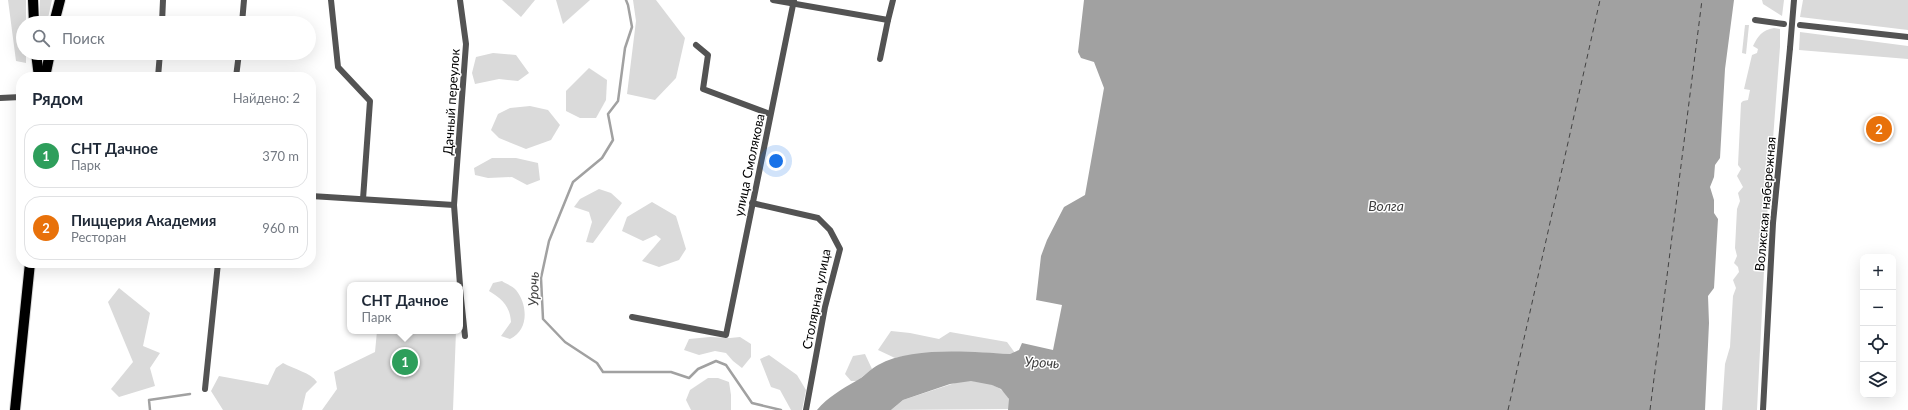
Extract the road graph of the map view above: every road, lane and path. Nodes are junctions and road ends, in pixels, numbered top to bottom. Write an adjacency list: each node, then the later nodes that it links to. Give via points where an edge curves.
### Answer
1 (33, 0): 11 (main road)
2 (60, 0): 12 (main road)
3 (163, 0): 13 (street)
4 (244, 0): 14 (street)
5 (331, 0): 34 (street, via 338,67 370,101)
6 (460, 0): 36 (street, Дачный переулок, via 466,44)
7 (773, 0): 10 (street)
8 (893, 0): 15 (street)
9 (1794, 0): 46 (street, Волжская набережная, bridge, via 1773,223)
10 (793, 2): 15 (street); 32 (street, улица Смолякова)
11 (34, 16)
12 (56, 16)
13 (162, 16)
14 (243, 16)
15 (888, 20): 21 (street)
16 (1755, 20): 17 (street)
17 (1784, 24)
18 (1800, 25): 19 (street)
19 (1908, 37)
20 (696, 45): 32 (street, via 708,55 702,90)
21 (880, 59)
22 (37, 60): 26 (main road)
23 (49, 60): 27 (main road)
24 (159, 60): 28 (street)
25 (238, 60): 29 (street)
26 (38, 72)
27 (47, 72)
28 (158, 72)
29 (237, 72)
30 (16, 96): 31 (street)
31 (0, 98)
32 (770, 114): 35 (street, улица Смолякова)
33 (316, 196): 34 (street)
34 (363, 199): 36 (street)
35 (752, 202): 40 (street, улица Смолякова, via 726,335); 45 (street, Столярная улица, via 818,218 830,230 840,249 825,307)
36 (454, 205): 39 (street, Дачный переулок)
37 (29, 268): 44 (main road)
38 (217, 268): 43 (street)
39 (460, 282)
40 (632, 316)
41 (463, 317): 42 (street)
42 (465, 336)
43 (204, 389)
44 (15, 410)
45 (806, 410)
46 (1763, 410)

